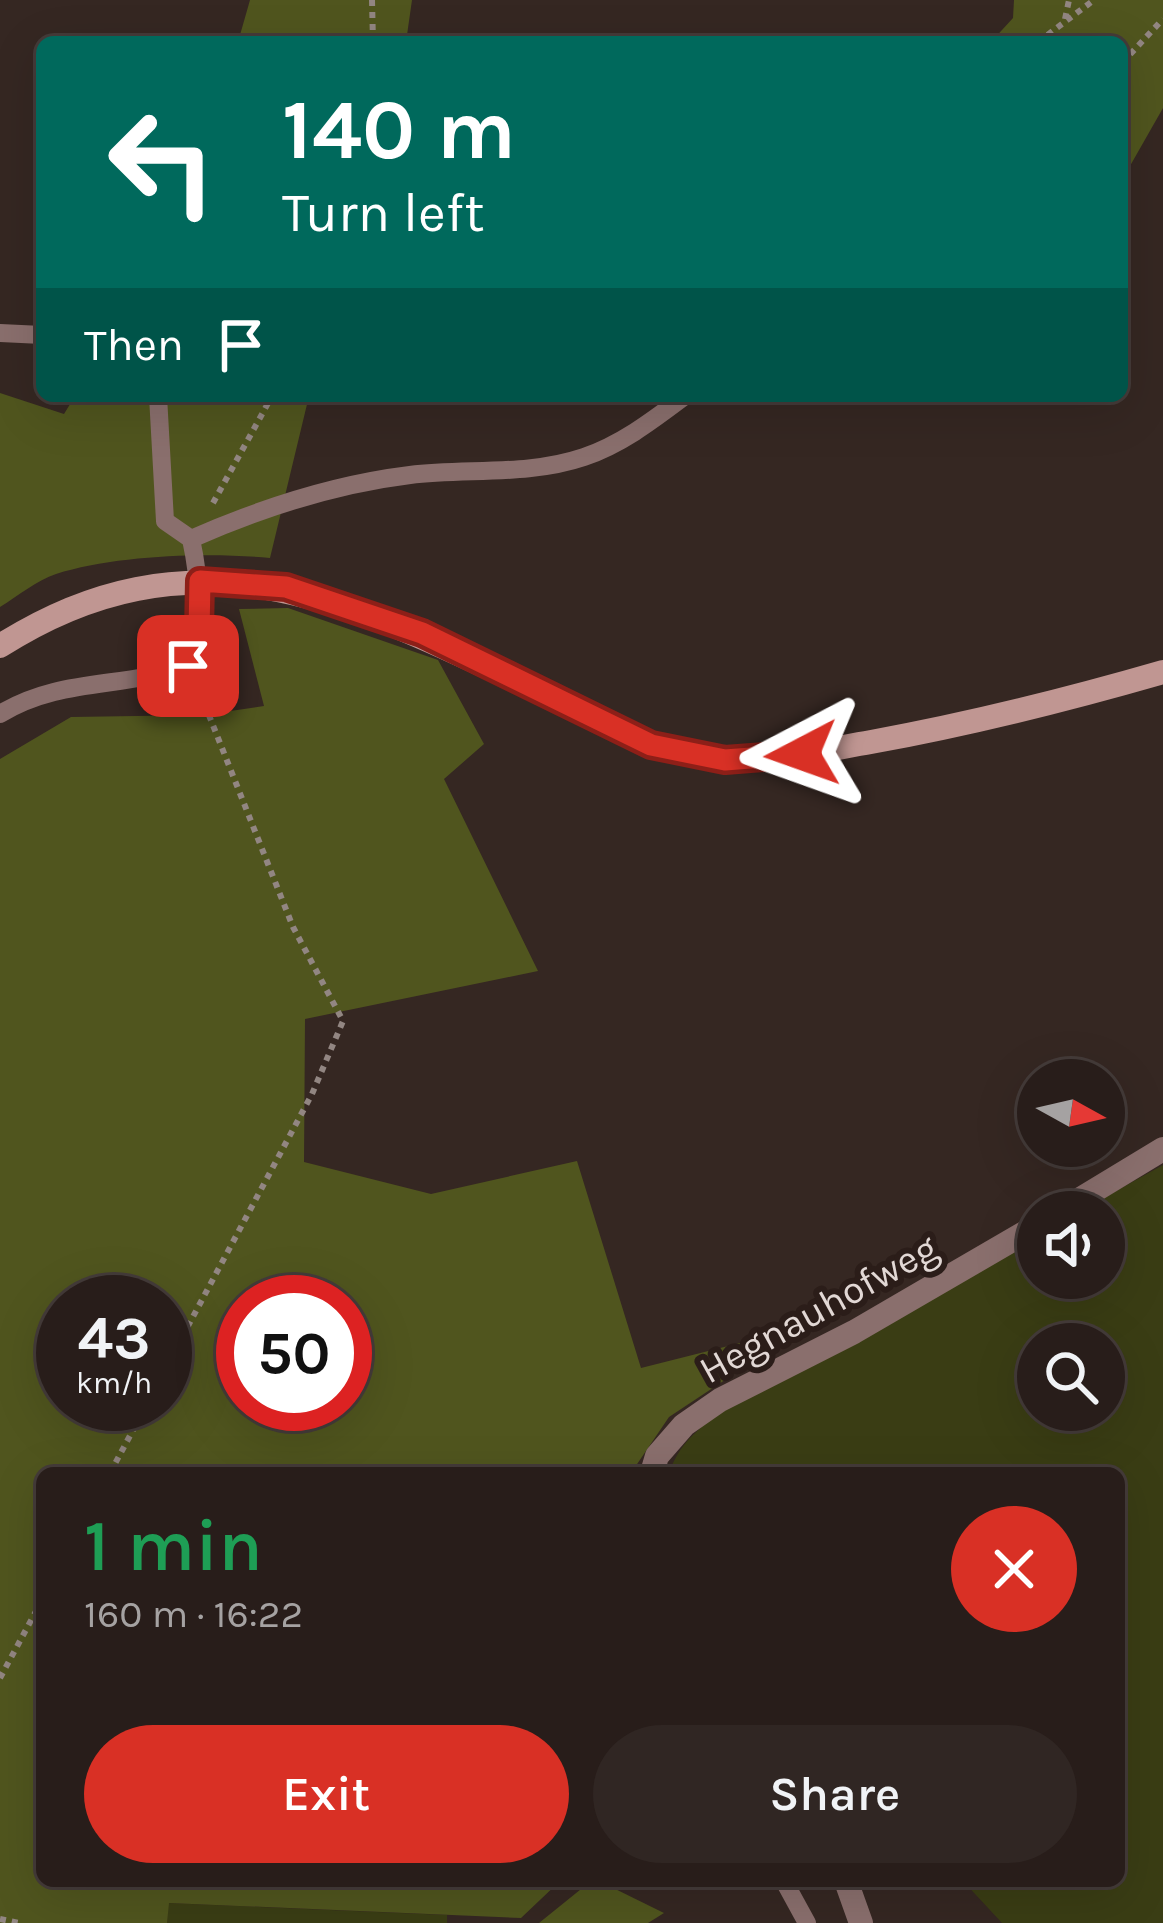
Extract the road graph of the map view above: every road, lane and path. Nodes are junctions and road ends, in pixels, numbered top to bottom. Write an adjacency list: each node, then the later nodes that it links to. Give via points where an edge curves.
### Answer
1 (372, 0): 6 (path)
2 (1069, 0): 5 (path)
3 (1094, 0): 5 (path)
4 (1163, 19): 8 (path)
5 (1064, 23): 7 (path)
6 (374, 36)
7 (1046, 36)
8 (1128, 57)
9 (0, 333): 10 (lane)
10 (36, 335)
11 (158, 402): 14 (lane, via 166,521)
12 (269, 402): 14 (path)
13 (677, 402): 14 (lane, via 581,458 408,475 250,513)
14 (191, 539): 15 (lane)
15 (200, 581): 16 (main road, via 118,595 39,621); 17 (lane, via 199,632); 18 (main road, via 286,587 422,633 651,745 725,760 989,721)
16 (0, 646)
17 (188, 666): 19 (lane, via 143,682 80,683); 23 (path, via 293,927 343,1022)
18 (1163, 672)
19 (0, 714)
20 (1163, 1149): 21 (street)
21 (1094, 1191)
22 (1017, 1237): 26 (street, Hegnauhofweg, via 720,1400 684,1425)
23 (192, 1319)
24 (132, 1431): 25 (path)
25 (113, 1467)
26 (654, 1467)
27 (36, 1611): 28 (path)
28 (0, 1678)
29 (787, 1887): 33 (lane)
30 (849, 1887): 34 (street)
31 (0, 1918): 32 (path)
32 (19, 1923)
33 (807, 1923)
34 (861, 1923)

